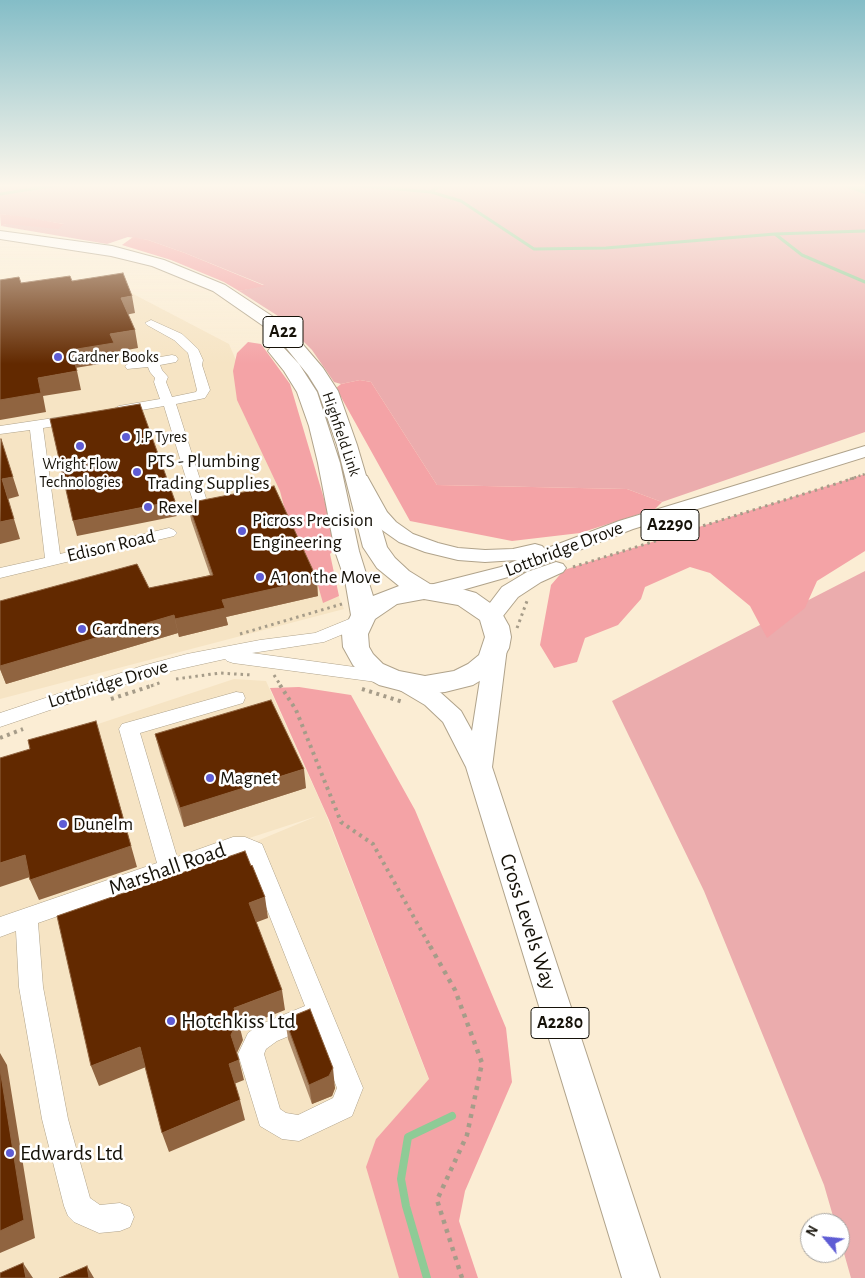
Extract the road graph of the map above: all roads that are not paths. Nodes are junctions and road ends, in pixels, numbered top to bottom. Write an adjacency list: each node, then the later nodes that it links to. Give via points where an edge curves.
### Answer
1 (64, 245): 14 (highway, Highfield Link / A22, via 158,262 219,288 281,330 328,391)
2 (0, 250): 22 (highway, Highfield Link / A22, via 33,249 82,254 147,269 180,282 239,314 271,343 307,392 319,426 347,551 358,580)
3 (151, 323): 7 (street, via 188,346 187,354 196,365 204,390 200,396)
4 (172, 359): 6 (street)
5 (131, 366): 6 (street)
6 (157, 372): 7 (street)
7 (169, 404): 8 (street); 15 (street)
8 (102, 414)
9 (83, 417): 10 (street)
10 (36, 425): 11 (street); 18 (street, Edison Road)
11 (0, 430)
12 (865, 451): 17 (main road, Lottbridge Drove / A2290)
13 (865, 463): 21 (main road, Lottbridge Drove / A2290, via 631,537 534,577 510,592)
14 (355, 473): 17 (main road, via 389,526 406,538 432,548 458,554 513,555); 20 (highway, Highfield Link / A22, via 375,548 393,569)
15 (199, 498)
16 (169, 533): 18 (street, Edison Road)
17 (585, 540): 20 (main road, Lottbridge Drove / A2290, via 508,571)
18 (53, 560): 19 (street, Edison Road)
19 (0, 573)
20 (429, 591): 21 (highway, via 467,599); 22 (highway, via 388,598)
21 (490, 616): 23 (highway, via 496,626)
22 (362, 618): 24 (street, Lottbridge Drove, via 318,638); 25 (highway, via 355,634 362,659 373,670)
23 (496, 648): 25 (highway, via 490,660 463,678 425,685); 28 (main road, Cross Levels Way / A2280)
24 (218, 655): 25 (street, Lottbridge Drove); 27 (street, Lottbridge Drove, via 148,670)
25 (397, 680): 28 (main road, Cross Levels Way / A2280, via 433,699 452,717)
26 (236, 698): 29 (street, via 129,729)
27 (0, 720)
28 (479, 767): 34 (main road, Cross Levels Way / A2280)
29 (170, 869): 30 (street, Marshall Road); 32 (street, Marshall Road, via 233,846 254,850)
30 (26, 918): 31 (street, Marshall Road); 33 (street, via 31,987 55,1119 78,1206 99,1219)
31 (0, 927)
32 (320, 1012): 32 (street, Marshall Road, via 350,1088 348,1098 343,1106 299,1128 282,1126 269,1117 251,1054 257,1041 268,1033)
33 (120, 1217)
34 (641, 1278)

